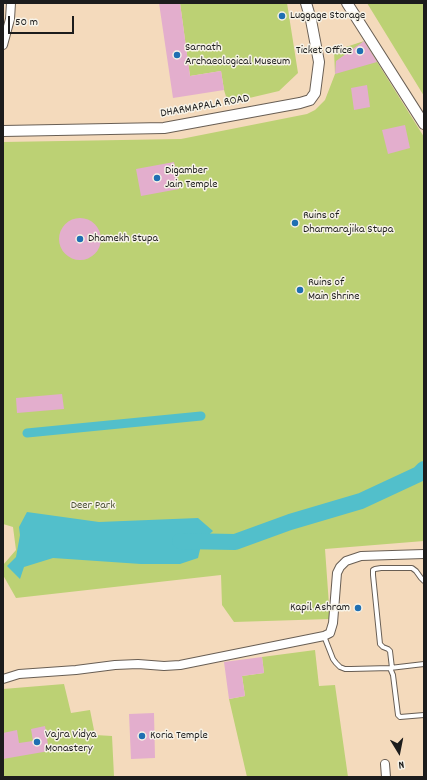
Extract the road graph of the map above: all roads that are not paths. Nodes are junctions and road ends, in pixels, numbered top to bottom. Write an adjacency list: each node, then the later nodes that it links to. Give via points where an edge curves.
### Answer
1 (11, 3): 4 (street, via 10,19)
2 (306, 3): 6 (street, DHARMAPALA ROAD, via 319,62 315,93 310,100 164,128)
3 (348, 3): 5 (street)
4 (3, 45)
5 (424, 124)
6 (3, 131)
7 (424, 554): 9 (street, via 361,556 346,561 337,573 333,623 330,633)
8 (424, 581): 11 (lane, via 412,568 374,570 380,644 390,651)
9 (324, 636): 11 (lane, via 333,659 340,667 351,670); 12 (street, via 180,665 115,665 19,674)
10 (424, 664): 11 (lane)
11 (391, 668): 13 (lane, via 400,718)
12 (3, 679)
13 (424, 715)
14 (385, 764): 15 (street)
15 (386, 777)

